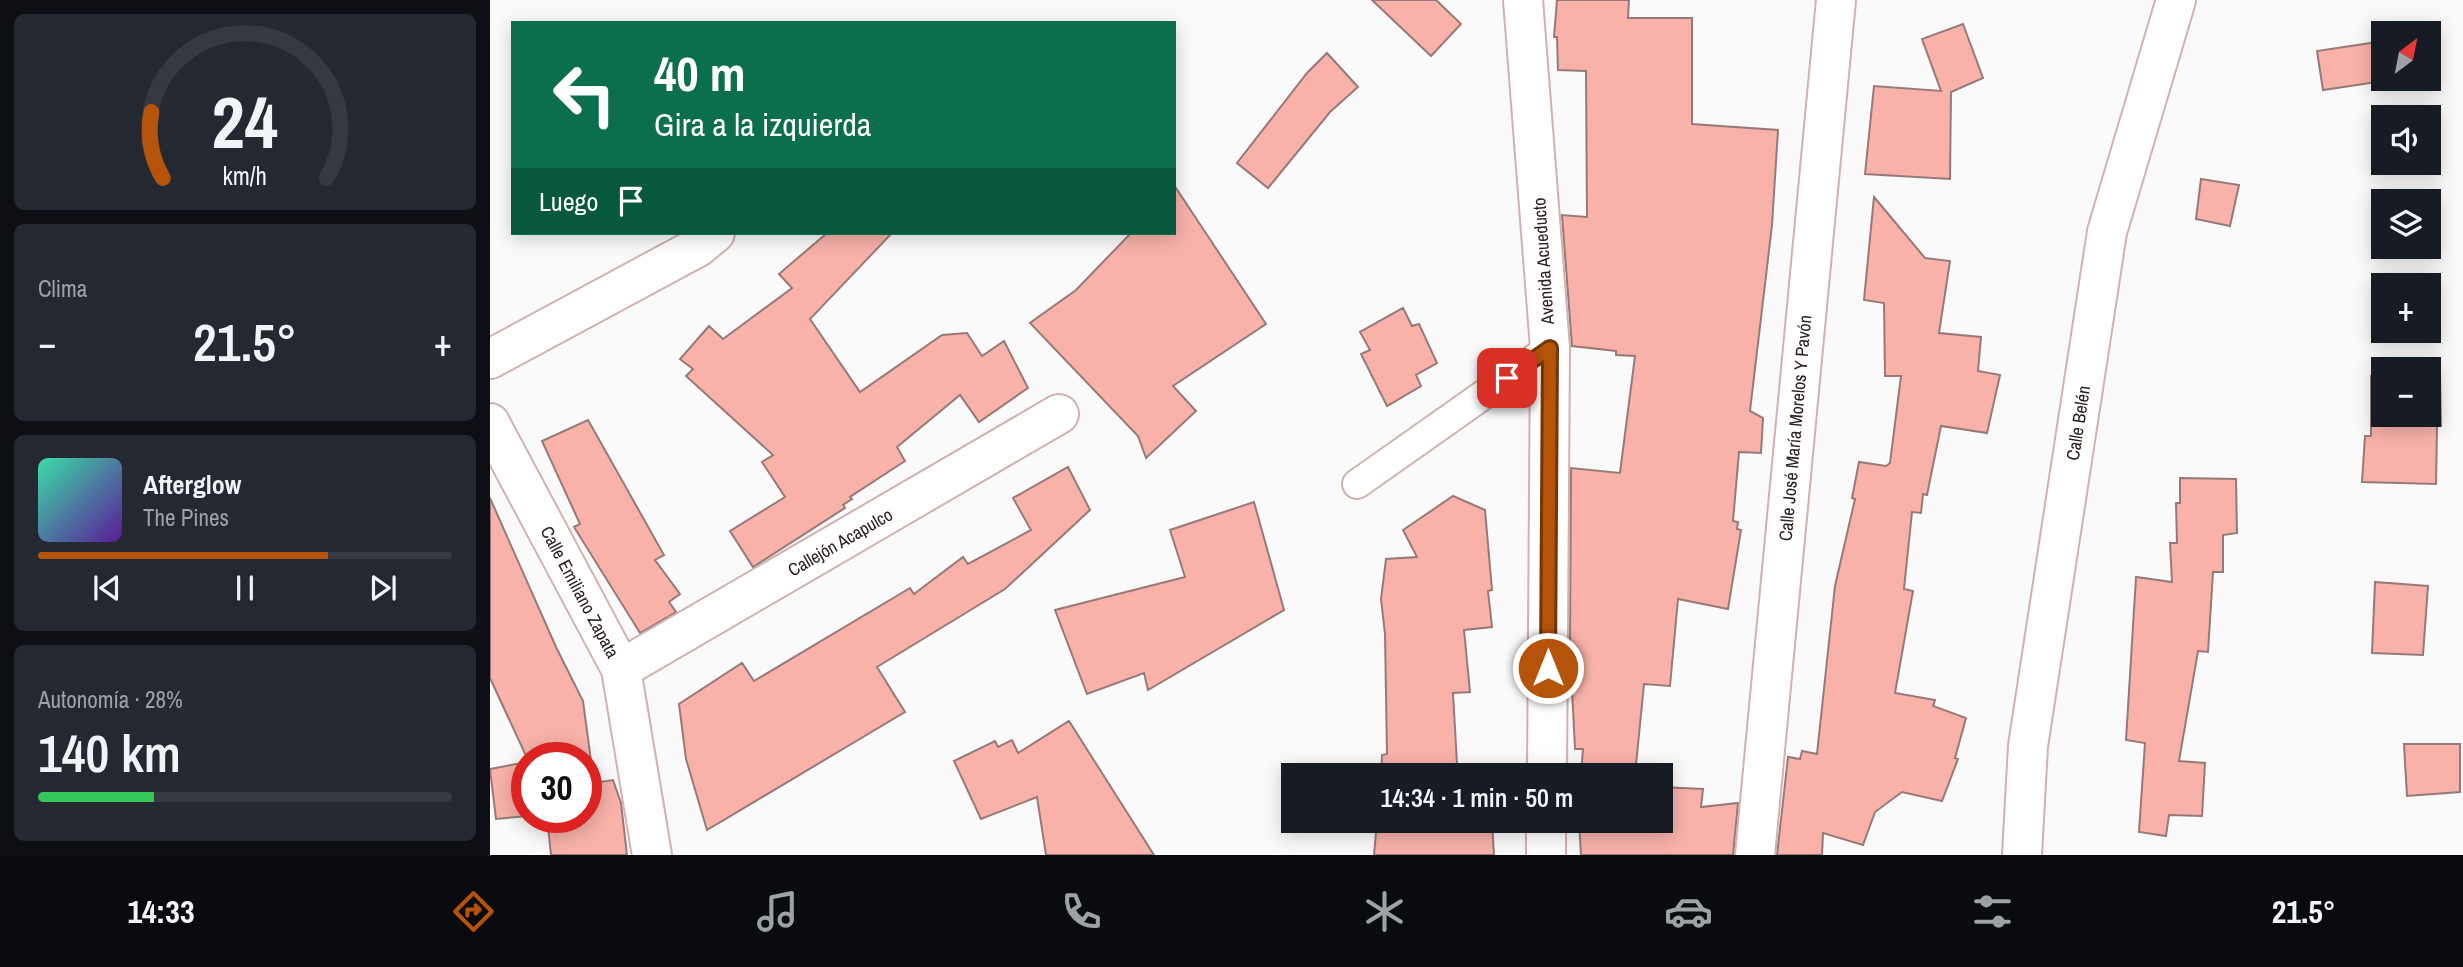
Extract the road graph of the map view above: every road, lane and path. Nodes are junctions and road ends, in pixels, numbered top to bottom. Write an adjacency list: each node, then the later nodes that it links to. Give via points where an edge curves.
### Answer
1 (1523, 0): 5 (street, Avenida Acueducto)
2 (1836, 0): 15 (street, Calle José María Morelos Y Pavón)
3 (2176, 0): 16 (street, Calle Belén, via 2107,232 2028,746)
4 (713, 235): 6 (street)
5 (1550, 348): 9 (lane); 11 (street, Avenida Acueducto)
6 (490, 359)
7 (1059, 414): 10 (street, Callejón Acapulco)
8 (490, 423): 10 (street, Calle Emiliano Zapata)
9 (1357, 484)
10 (621, 669): 13 (street, Calle Emiliano Zapata)
11 (1547, 763)
12 (1546, 833): 14 (street)
13 (652, 855)
14 (1546, 855)
15 (1755, 855)
16 (2022, 855)

